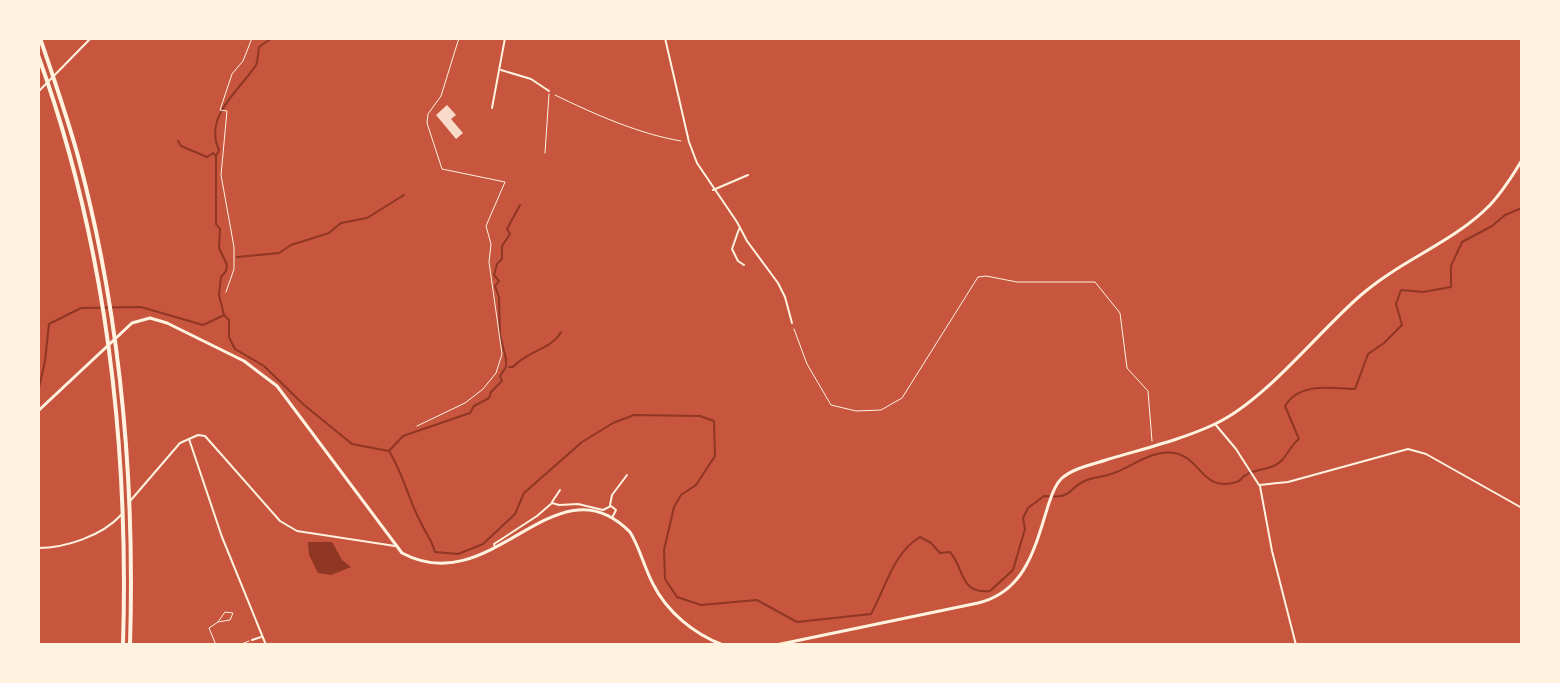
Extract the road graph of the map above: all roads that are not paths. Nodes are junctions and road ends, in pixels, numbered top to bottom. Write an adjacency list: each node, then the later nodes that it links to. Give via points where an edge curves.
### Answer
1 (40, 38): 34 (highway, via 79,162 120,376 128,466)
2 (91, 38): 8 (street)
3 (505, 38): 6 (street)
4 (665, 38): 13 (street, via 689,142)
5 (38, 55): 33 (highway, via 72,164 112,379 120,464)
6 (500, 70): 7 (street); 9 (street)
7 (549, 91): 10 (lane)
8 (38, 92)
9 (492, 108)
10 (545, 153)
11 (1522, 160): 18 (main road, via 1479,215 1364,292 1250,400)
12 (748, 175): 13 (street)
13 (713, 190): 14 (street)
14 (739, 228): 15 (street, via 732,249); 16 (street, via 785,297)
15 (744, 265)
16 (792, 323)
17 (38, 411): 27 (main road, via 132,323 150,318 167,323 244,361 277,386)
18 (1215, 424): 21 (street); 39 (main road, via 1061,479 1033,555 1000,596)
19 (189, 439): 27 (street, via 205,436 280,521 297,531); 28 (street, via 113,523 74,542); 31 (street)
20 (627, 475): 24 (street, via 612,495)
21 (1259, 485): 25 (street, via 1408,449); 40 (street)
22 (560, 490): 23 (street)
23 (552, 503): 24 (street, via 603,510); 29 (street, via 494,544)
24 (611, 506): 26 (street, via 616,510)
25 (1522, 508)
26 (612, 518): 29 (main road, via 583,509 566,511); 38 (main road, via 631,533 666,604 697,633)
27 (395, 546): 29 (main road, via 411,558 440,564 466,561)
28 (38, 548)
29 (496, 548)
30 (218, 622): 35 (lane, via 209,628)
31 (262, 636): 32 (street); 37 (street)
32 (252, 640): 36 (lane)
33 (123, 645)
34 (130, 645)
35 (216, 645)
36 (239, 645)
37 (266, 645)
38 (723, 645)
39 (776, 645)
40 (1296, 645)

